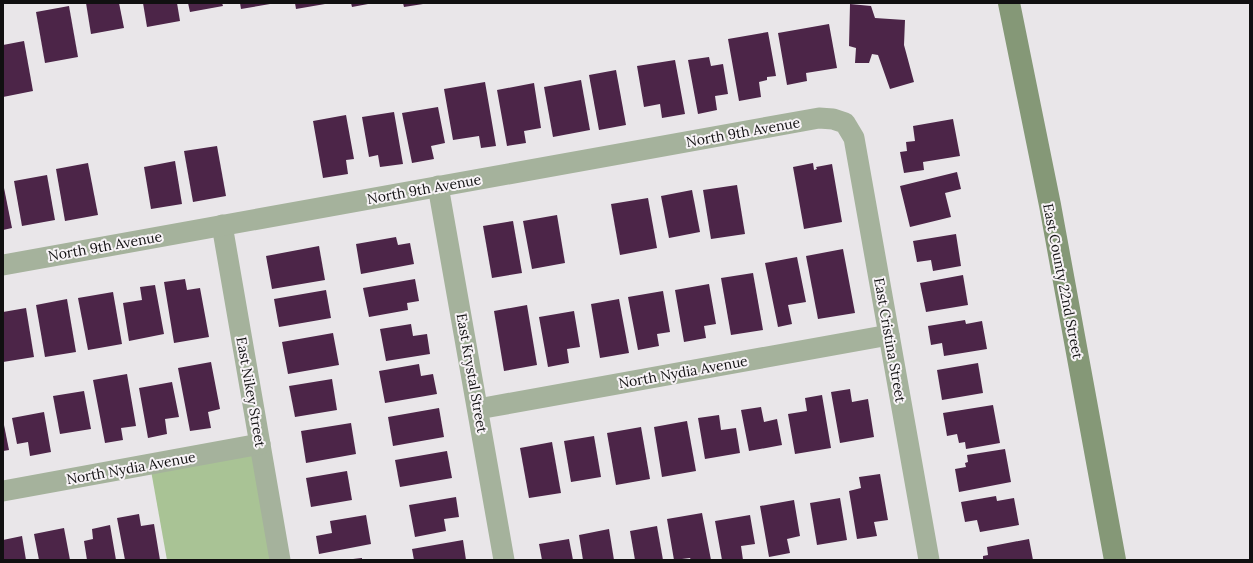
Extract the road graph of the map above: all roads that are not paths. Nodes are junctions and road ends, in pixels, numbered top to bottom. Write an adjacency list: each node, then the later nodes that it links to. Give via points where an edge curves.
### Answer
1 (1009, 3): 13 (main road, East County 22nd Street, via 1050,205)
2 (845, 123): 3 (street, North 9th Avenue, via 819,118); 6 (street, East Cristina Street, via 854,138)
3 (438, 186): 4 (street, North 9th Avenue); 7 (street, East Krystal Street)
4 (222, 225): 5 (street, North 9th Avenue); 8 (street, East Nikey Street)
5 (3, 265)
6 (889, 335): 7 (street, North Nydia Avenue); 12 (street, East Cristina Street)
7 (478, 409): 11 (street, East Krystal Street)
8 (260, 444): 9 (street, North Nydia Avenue); 10 (street, East Nikey Street)
9 (3, 491)
10 (280, 560)
11 (504, 560)
12 (927, 560)
13 (1115, 560)

